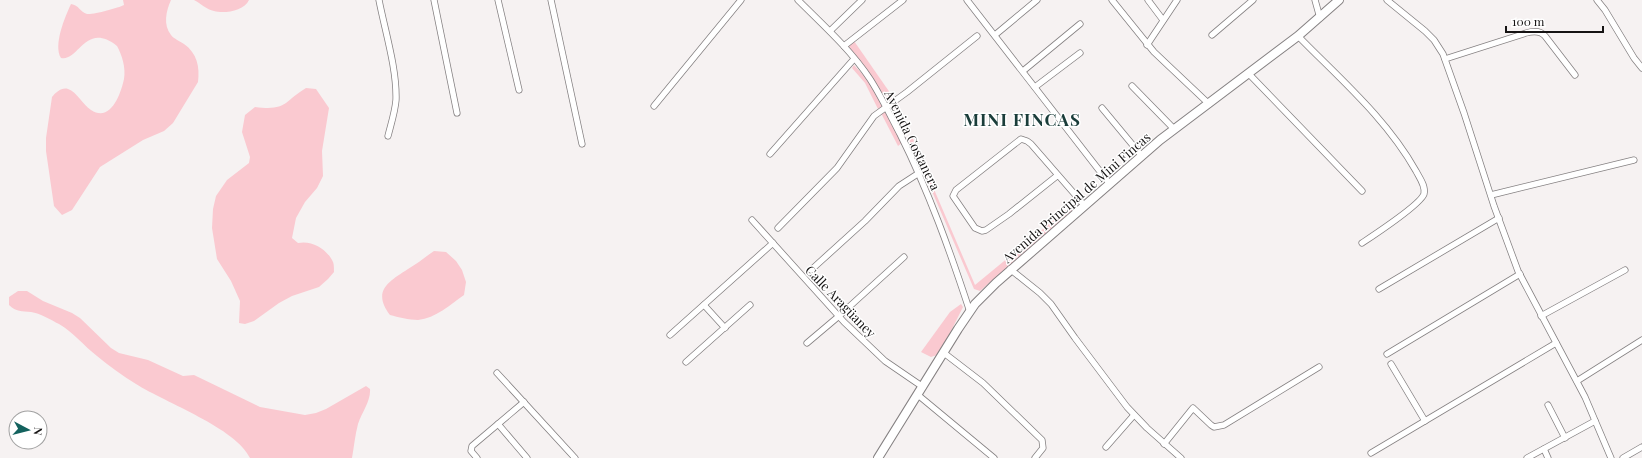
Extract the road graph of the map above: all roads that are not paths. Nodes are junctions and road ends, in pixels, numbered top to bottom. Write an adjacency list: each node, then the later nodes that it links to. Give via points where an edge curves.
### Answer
1 (379, 0): 45 (street, via 396,99)
2 (434, 0): 43 (street)
3 (498, 0): 38 (street)
4 (551, 0): 46 (street)
5 (741, 0): 40 (street)
6 (798, 0): 22 (street, Avenida Costanera)
7 (862, 0): 22 (street)
8 (903, 0): 28 (street)
9 (966, 0): 23 (street)
10 (1037, 0): 23 (street)
11 (1112, 0): 27 (street)
12 (1148, 0): 20 (street)
13 (1177, 0): 20 (street)
14 (1253, 0): 24 (street)
15 (1315, 0): 19 (street)
16 (1339, 0): 19 (street, Avenida Principal de Mini Fincas)
17 (1386, 0): 31 (street, via 1434,40)
18 (1597, 0): 32 (street)
19 (1320, 18): 26 (street, Avenida Principal de Mini Fincas)
20 (1163, 20): 27 (street)
21 (1080, 24): 33 (street)
22 (830, 31): 28 (street, Avenida Costanera)
23 (995, 35): 33 (street)
24 (1212, 35)
25 (977, 36): 41 (street)
26 (1298, 36): 34 (street, Avenida Principal de Mini Fincas); 60 (street, via 1382,122 1410,160 1423,186 1421,198 1406,212)
27 (1147, 45): 39 (street)
28 (844, 46): 30 (street, Avenida Costanera)
29 (1080, 53): 37 (street)
30 (854, 59): 41 (street, Avenida Costanera, via 870,78); 47 (street)
31 (1445, 59): 35 (street, via 1536,31 1546,36); 54 (street)
32 (1642, 68)
33 (1023, 71): 37 (street)
34 (1249, 74): 39 (street, Avenida Principal de Mini Fincas); 53 (street)
35 (1574, 75)
36 (1132, 86): 44 (street)
37 (1035, 87): 52 (street)
38 (519, 90)
39 (1209, 104): 44 (street, Avenida Principal de Mini Fincas)
40 (654, 106)
41 (886, 108): 50 (street, Avenida Costanera); 58 (street, via 869,122 837,168)
42 (1102, 108): 48 (street)
43 (457, 113)
44 (1174, 129): 48 (street, Avenida Principal de Mini Fincas)
45 (388, 136)
46 (582, 144)
47 (770, 154)
48 (1141, 155): 52 (street, Avenida Principal de Mini Fincas)
49 (1634, 160): 54 (street)
50 (919, 173): 62 (street, via 899,186); 69 (street, Avenida Costanera, via 947,242)
51 (1058, 175): 51 (street, via 1031,144 1021,139 956,190 953,196 975,228 986,230); 55 (street)
52 (1109, 183): 55 (street, Avenida Principal de Mini Fincas)
53 (1362, 191)
54 (1491, 195): 56 (street)
55 (1084, 205): 63 (street, Avenida Principal de Mini Fincas)
56 (1499, 218): 65 (street); 66 (street)
57 (752, 220): 59 (street, Calle Aragüaney)
58 (778, 228)
59 (773, 243): 67 (street); 70 (street, Calle Aragüaney)
60 (1362, 243)
61 (904, 257): 70 (street)
62 (811, 270)
63 (1010, 270): 69 (street, Avenida Principal de Mini Fincas); 88 (street, via 1051,304)
64 (1625, 270): 71 (street)
65 (1520, 274): 71 (street); 78 (street)
66 (1379, 289)
67 (704, 305): 72 (street); 73 (street)
68 (750, 305): 72 (street)
69 (970, 312): 77 (street, Avenida Principal de Mini Fincas)
70 (839, 316): 75 (street); 84 (street, Calle Aragüaney, via 885,362)
71 (1541, 316): 76 (street)
72 (725, 328): 79 (street)
73 (670, 335)
74 (1642, 340): 83 (street)
75 (807, 343)
76 (1556, 343): 83 (street); 89 (street)
77 (944, 353): 84 (street, Avenida Principal de Mini Fincas); 104 (street, via 983,383 1042,440 1043,448)
78 (1387, 354)
79 (686, 362)
80 (1391, 364): 89 (street)
81 (1319, 367): 93 (street, via 1224,425 1214,427 1193,408)
82 (496, 373): 86 (street)
83 (1577, 381): 90 (street)
84 (923, 386): 85 (street, Avenida Principal de Mini Fincas)
85 (918, 395): 102 (street, Avenida Principal de Mini Fincas); 103 (street)
86 (524, 402): 91 (street); 101 (street)
87 (1548, 405): 92 (street)
88 (1134, 415): 93 (street); 94 (street)
89 (1425, 421): 97 (street)
90 (1595, 421): 92 (street); 107 (street)
91 (498, 424): 99 (street, via 472,446 471,451); 100 (street)
92 (1564, 438): 96 (street)
93 (1164, 444): 98 (street)
94 (1106, 447)
95 (1642, 447): 108 (street)
96 (1544, 449): 105 (street); 106 (street)
97 (1371, 453)
98 (1178, 457)
99 (477, 458)
100 (527, 458)
101 (575, 458)
102 (878, 458)
103 (994, 458)
104 (1035, 458)
105 (1527, 458)
106 (1548, 458)
107 (1611, 458)
108 (1623, 458)

